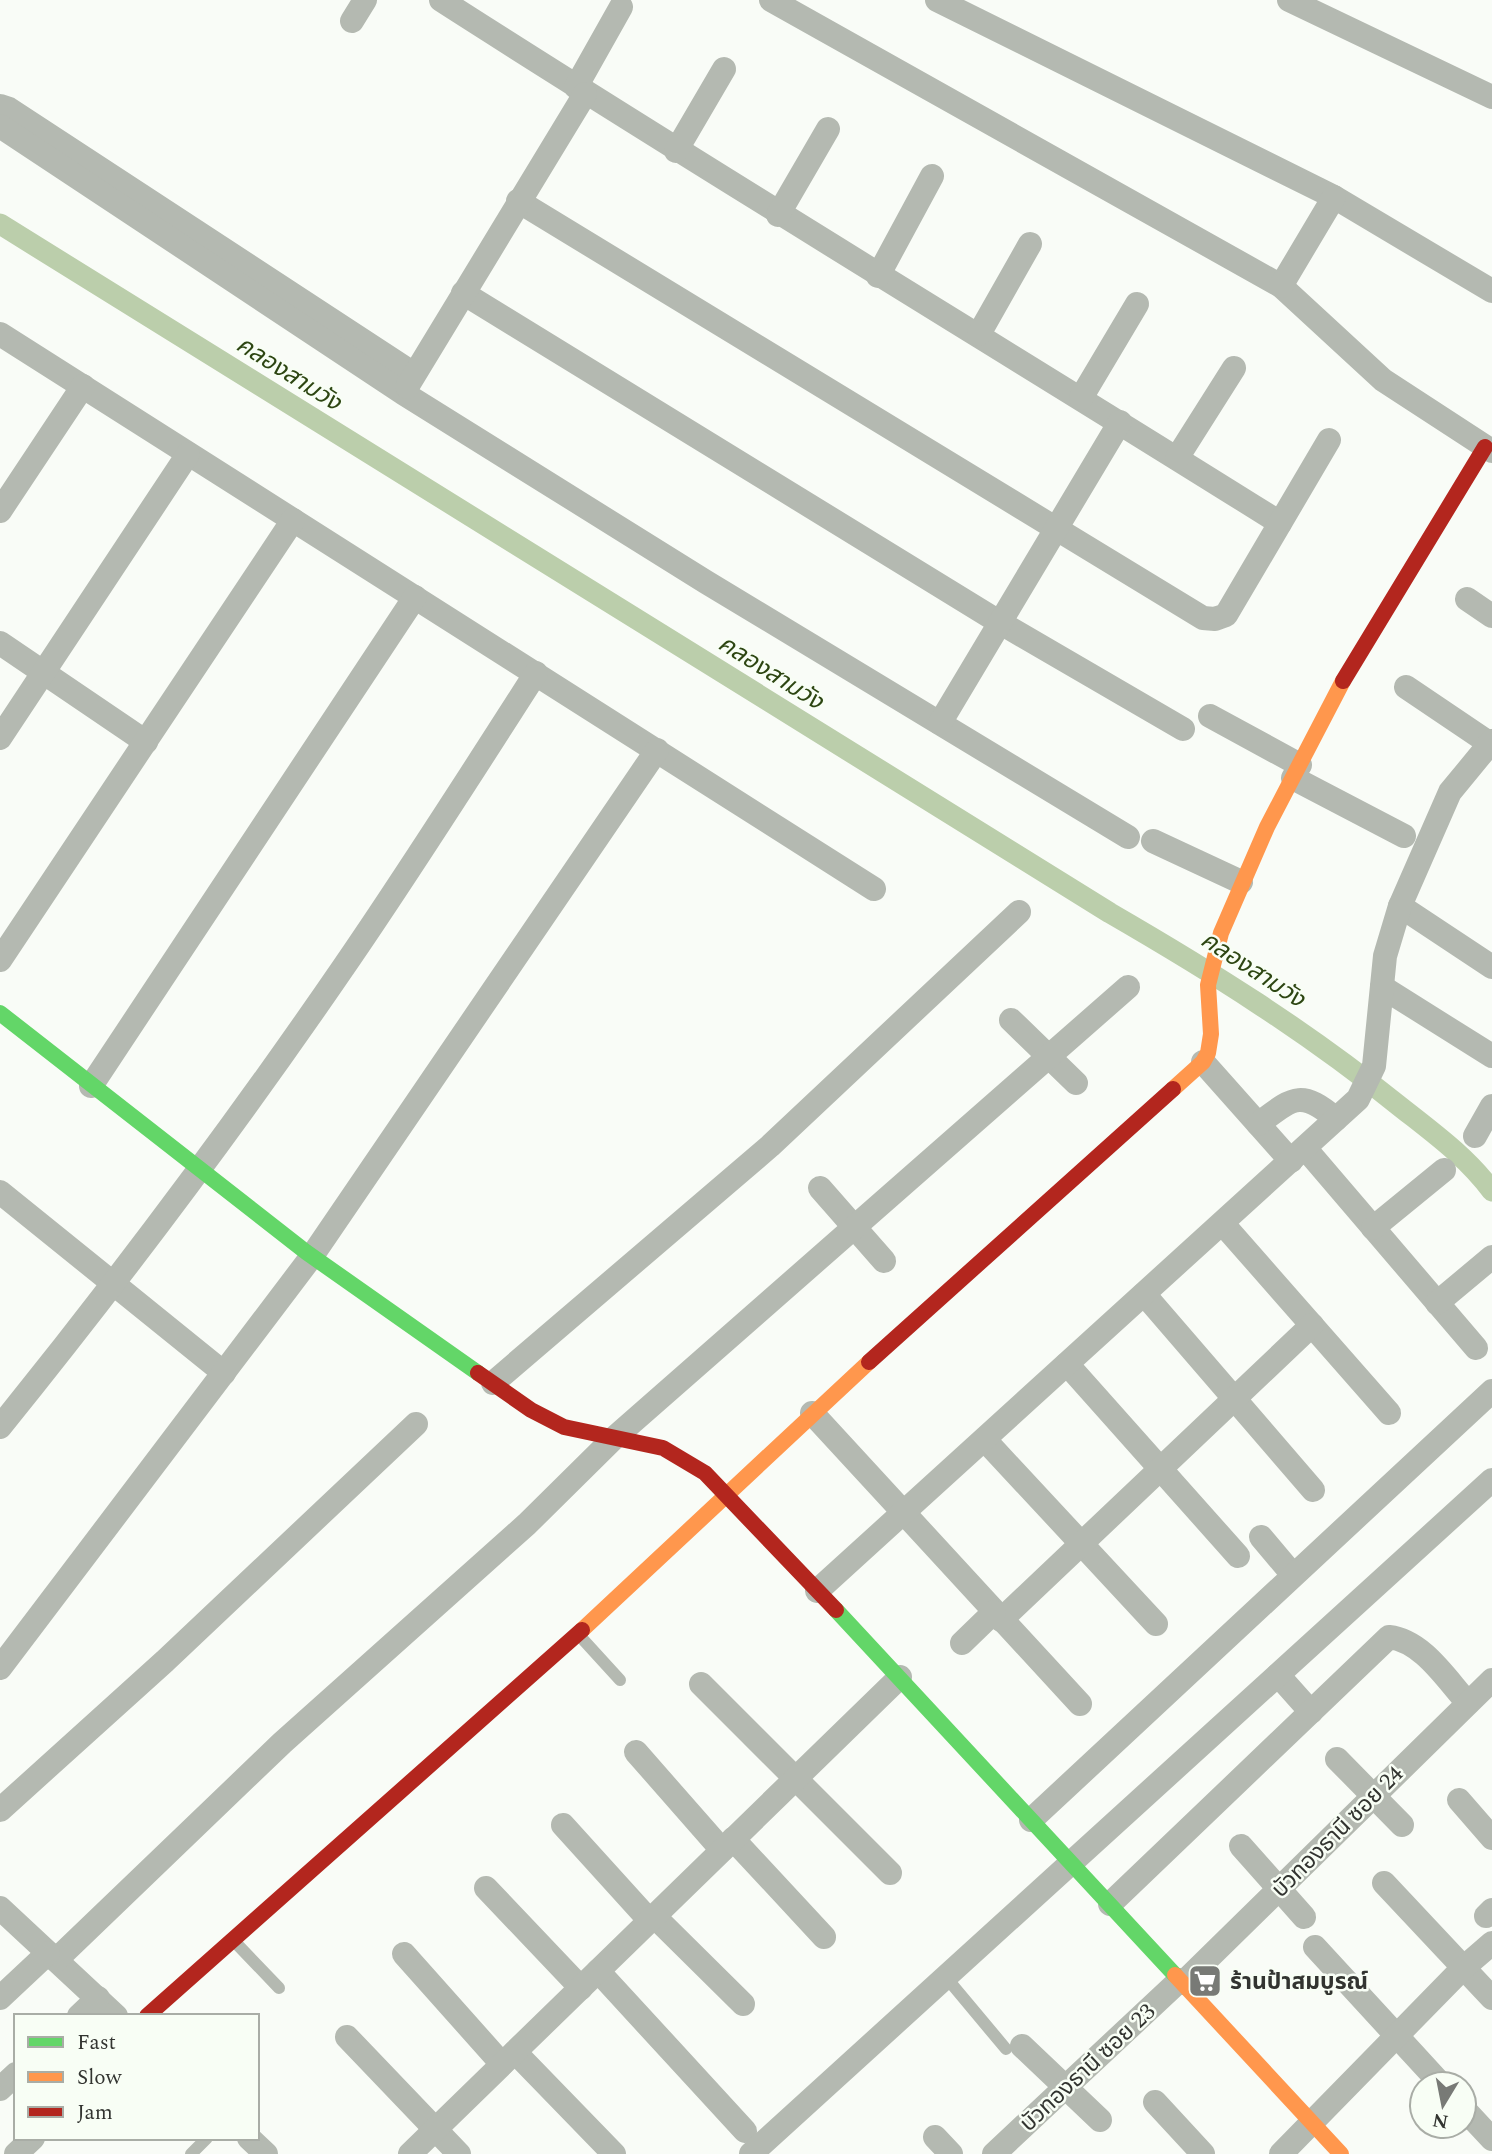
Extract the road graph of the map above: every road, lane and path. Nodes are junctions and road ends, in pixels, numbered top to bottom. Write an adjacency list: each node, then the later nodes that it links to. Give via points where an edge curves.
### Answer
1 (441, 0): 7 (street)
2 (771, 0): 19 (street)
3 (937, 0): 14 (street)
4 (1289, 0): 8 (street)
5 (621, 7): 7 (street)
6 (724, 69): 12 (street)
7 (581, 90): 12 (street); 15 (street)
8 (1492, 97)
9 (0, 106): 26 (street, via 21,116)
10 (0, 126): 26 (street)
11 (828, 129): 16 (street)
12 (676, 151): 16 (street)
13 (932, 176): 18 (street)
14 (1334, 197): 19 (street); 20 (street)
15 (518, 201): 21 (street); 37 (street)
16 (778, 215): 18 (street)
17 (1030, 244): 24 (street)
18 (878, 276): 24 (street)
19 (1281, 286): 31 (street, via 1383,380)
20 (1492, 291)
21 (463, 293): 26 (street); 41 (street)
22 (1137, 304): 28 (street)
23 (0, 334): 27 (street)
24 (979, 334): 28 (street)
25 (1234, 368): 33 (street)
26 (408, 384): 47 (street)
27 (83, 386): 32 (street); 34 (street)
28 (1081, 398): 29 (street)
29 (1120, 422): 33 (street); 37 (street)
30 (1329, 440): 36 (street)
31 (1488, 449): 53 (street, via 1364,643)
32 (188, 454): 35 (street); 43 (street)
33 (1177, 458): 36 (street)
34 (0, 511)
35 (293, 520): 38 (street); 50 (street)
36 (1280, 523): 37 (street, via 1226,615 1215,619 1203,618)
37 (1054, 529): 41 (street)
38 (415, 597): 44 (street); 71 (street)
39 (1467, 599): 40 (street)
40 (1492, 615)
41 (999, 622): 47 (street); 48 (street)
42 (0, 643): 43 (street)
43 (44, 673): 49 (street); 50 (street)
44 (536, 673): 52 (street); 77 (street, via 345,964)
45 (1406, 687): 51 (street)
46 (1210, 716): 53 (street)
47 (940, 723): 55 (street)
48 (1183, 729)
49 (0, 738)
50 (146, 742): 61 (street)
51 (1491, 743): 59 (street, via 1450,792)
52 (657, 750): 58 (street); 84 (street)
53 (1296, 771): 54 (street); 57 (street)
54 (1404, 836)
55 (1128, 838)
56 (1153, 841): 57 (street)
57 (1241, 882): 69 (street, via 1215,949 1208,986 1210,1052)
58 (874, 889)
59 (1399, 906): 62 (street); 64 (street)
60 (1019, 912): 94 (street, via 770,1146)
61 (0, 960)
62 (1492, 966)
63 (1128, 987): 67 (street)
64 (1382, 987): 68 (street); 73 (street, via 1374,1066 1358,1098)
65 (0, 1013): 71 (street)
66 (1011, 1020): 67 (street)
67 (1050, 1055): 70 (street); 82 (street)
68 (1492, 1056)
69 (1203, 1062): 74 (street); 97 (street)
70 (1076, 1083)
71 (91, 1086): 77 (street)
72 (1492, 1107): 75 (street)
73 (1336, 1119): 74 (street, via 1307,1099 1291,1099); 76 (street)
74 (1258, 1124): 76 (street)
75 (1475, 1136)
76 (1298, 1154): 81 (street); 83 (street)
77 (200, 1170): 84 (street); 87 (street)
78 (1444, 1170): 83 (street)
79 (820, 1188): 82 (street)
80 (3, 1202): 87 (street)
81 (1223, 1224): 88 (street); 90 (street)
82 (853, 1226): 86 (street); 101 (street)
83 (1373, 1228): 89 (street)
84 (312, 1256): 93 (street); 94 (street)
85 (1492, 1257): 89 (street)
86 (884, 1261)
87 (116, 1283): 93 (street); 100 (street)
88 (1144, 1294): 92 (street); 96 (street)
89 (1437, 1303): 91 (street)
90 (1312, 1325): 96 (street); 98 (street)
91 (1476, 1348)
92 (1067, 1364): 102 (street); 103 (street)
93 (225, 1373): 117 (street)
94 (493, 1383): 101 (street, via 564,1426)
95 (1492, 1391): 111 (street)
96 (1234, 1399): 103 (street); 105 (street)
97 (812, 1413): 106 (street); 107 (street)
98 (1389, 1413)
99 (416, 1424): 131 (street)
100 (0, 1427)
101 (613, 1439): 106 (street, via 663,1448 705,1473); 152 (street, via 527,1524)
102 (985, 1440): 107 (street); 109 (street)
103 (1162, 1470): 109 (street); 110 (street)
104 (1492, 1480): 118 (street)
105 (1313, 1490)
106 (726, 1496): 112 (street); 115 (street)
107 (903, 1514): 112 (street); 113 (street)
108 (1261, 1536): 111 (street)
109 (1081, 1543): 113 (street); 114 (street)
110 (1238, 1556)
111 (1293, 1575): 132 (street)
112 (817, 1591): 119 (street)
113 (997, 1616): 116 (street); 124 (street)
114 (1156, 1624)
115 (578, 1634): 120 (lane); 148 (street)
116 (962, 1643)
117 (0, 1668)
118 (1278, 1675): 125 (street); 138 (street)
119 (900, 1677): 128 (street); 132 (street)
120 (620, 1680)
121 (1492, 1680): 123 (street, บัวทองธานี ซอย 24)
122 (701, 1684): 128 (street)
123 (1468, 1703): 125 (street, via 1418,1648 1405,1639 1389,1637); 129 (street, บัวทองธานี ซอย 24)
124 (1080, 1704)
125 (1311, 1712): 143 (street)
126 (636, 1752): 136 (street)
127 (1338, 1759): 129 (street)
128 (796, 1781): 136 (street); 139 (street)
129 (1373, 1794): 134 (street); 142 (street, บัวทองธานี ซอย 24)
130 (1459, 1800): 135 (street)
131 (0, 1810)
132 (1031, 1820): 138 (street)
133 (563, 1825): 146 (street)
134 (1402, 1825)
135 (1492, 1838)
136 (728, 1845): 146 (street); 147 (street)
137 (1241, 1846): 142 (street)
138 (1070, 1861): 143 (street); 154 (street)
139 (890, 1873)
140 (1384, 1883): 153 (street)
141 (486, 1888): 155 (street)
142 (1279, 1888): 145 (street); 156 (street, บัวทองธานี ซอย 24)
143 (1110, 1904): 156 (street)
144 (0, 1908): 152 (street)
145 (1304, 1917)
146 (652, 1918): 155 (street); 161 (street)
147 (824, 1937)
148 (234, 1941): 157 (lane); 164 (street)
149 (1492, 1944): 153 (street)
150 (1315, 1947): 166 (street)
151 (404, 1954): 168 (street)
152 (52, 1957): 158 (street); 159 (street)
153 (1462, 1969): 160 (street); 166 (street)
154 (945, 1976): 167 (lane); 180 (street)
155 (589, 1980): 168 (street); 180 (street)
156 (1181, 1981): 171 (street, บัวทองธานี ซอย 23); 175 (street)
157 (279, 1988)
158 (0, 1998)
159 (98, 1998): 162 (street); 163 (street)
160 (1492, 1998)
161 (743, 2004)
162 (81, 2014)
163 (114, 2014)
164 (149, 2014)
165 (347, 2037): 176 (street)
166 (1398, 2037): 169 (street); 175 (street)
167 (1014, 2048): 171 (street)
168 (509, 2058): 176 (street); 186 (street)
169 (1428, 2070)
170 (14, 2076): 172 (street)
171 (1064, 2088): 174 (street); 187 (street, บัวทองธานี ซอย 23)
172 (0, 2089)
173 (1155, 2102): 188 (street)
174 (1100, 2120)
175 (1314, 2124): 189 (street); 190 (street)
176 (435, 2130): 184 (street); 185 (street)
177 (31, 2140): 181 (street)
178 (205, 2140): 182 (lane)
179 (251, 2140): 183 (street)
180 (748, 2143)
181 (16, 2154)
182 (191, 2154)
183 (266, 2154)
184 (411, 2154)
185 (459, 2154)
186 (614, 2154)
187 (994, 2154)
188 (1203, 2154)
189 (1282, 2154)
190 (1341, 2154)

